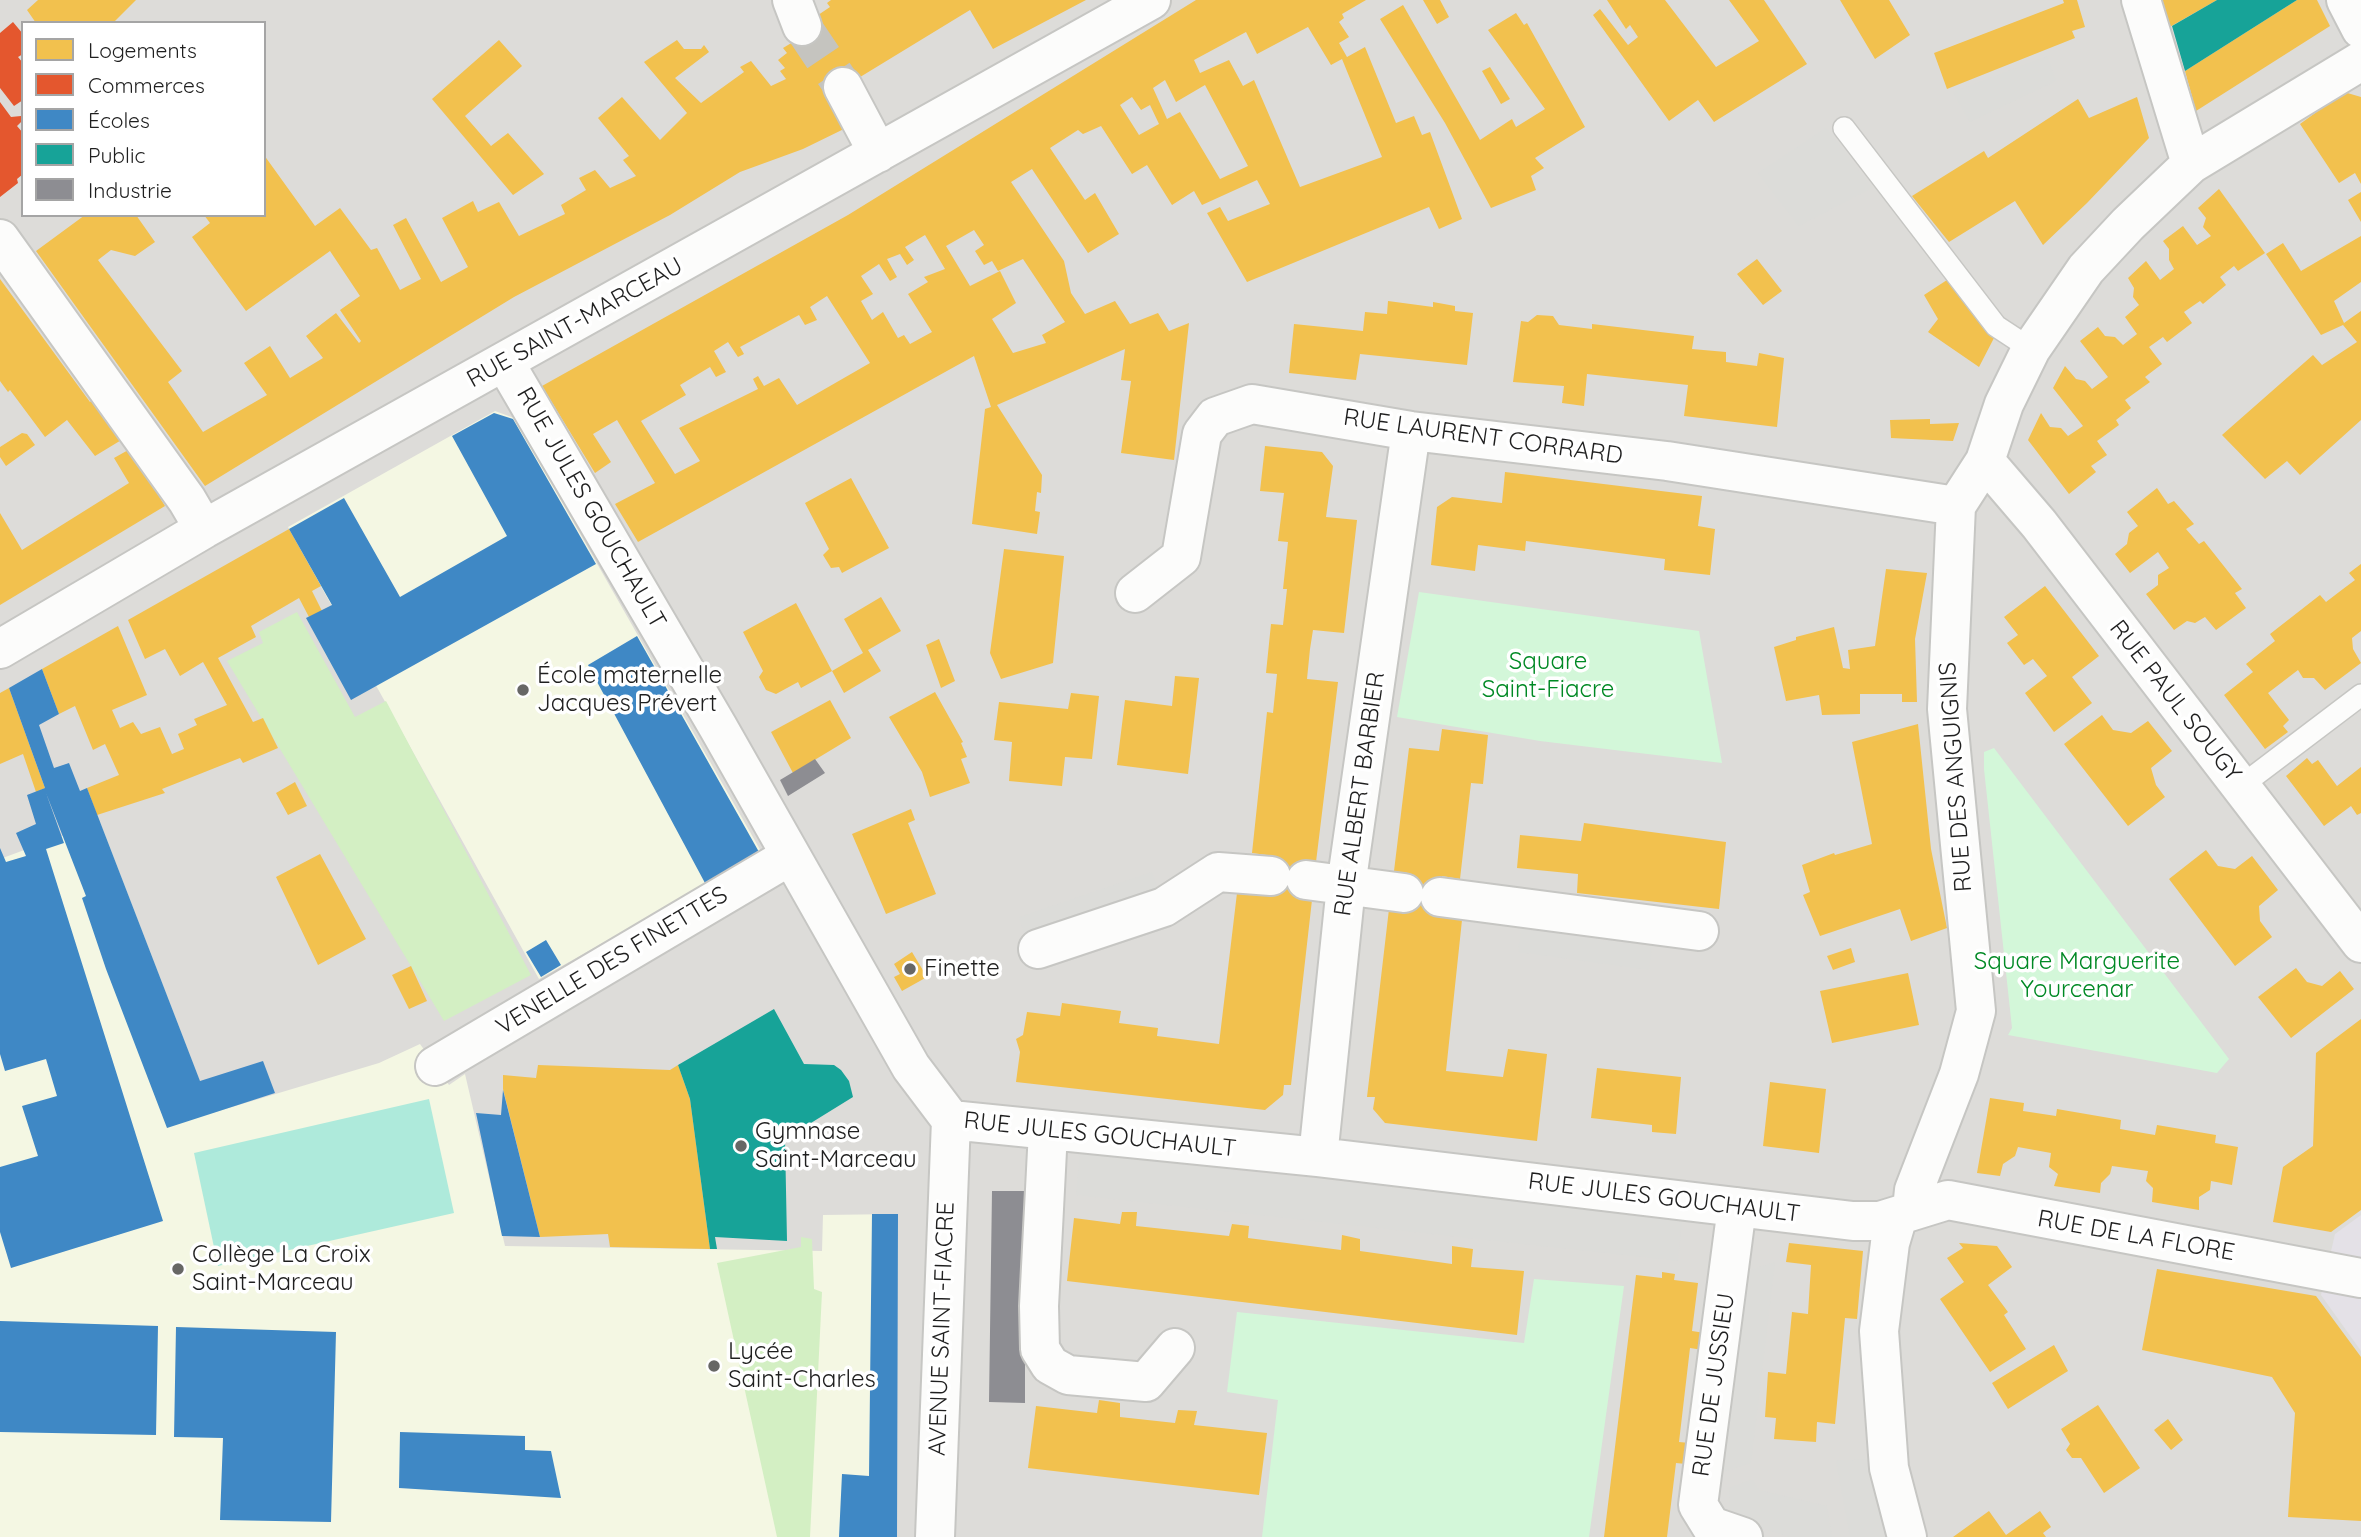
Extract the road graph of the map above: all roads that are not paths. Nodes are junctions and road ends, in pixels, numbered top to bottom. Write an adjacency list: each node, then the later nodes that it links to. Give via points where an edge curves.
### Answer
1 (1151, 0): 8 (street, RUE SAINT-MARCEAU)
2 (2141, 0): 9 (street)
3 (2346, 0): 4 (street)
4 (2361, 29)
5 (2361, 61): 9 (street)
6 (843, 87): 8 (street)
7 (1844, 128): 11 (lane, via 1996,326)
8 (878, 153): 12 (street, RUE SAINT-MARCEAU)
9 (2191, 164): 11 (street, via 2086,269)
10 (0, 239): 16 (street)
11 (2031, 349): 14 (street, via 2004,404)
12 (505, 363): 16 (street, RUE SAINT-MARCEAU); 21 (street, RUE JULES GOUCHAULT)
13 (1411, 431): 15 (street, RUE LAURENT CORRARD, via 1667,461); 17 (street, RUE LAURENT CORRARD, via 1252,404 1214,417 1202,435 1181,557); 22 (street, RUE ALBERT BARBIER)
14 (1985, 461): 15 (street); 20 (street, RUE PAUL SOUGY)
15 (1956, 506): 31 (street, RUE DES ANGUIGNIS, via 1947,709 1976,1011 1959,1074)
16 (204, 529): 18 (street, RUE SAINT-MARCEAU)
17 (1135, 593)
18 (0, 649)
19 (2361, 695): 20 (lane)
20 (2241, 786): 24 (street, RUE PAUL SOUGY)
21 (790, 856): 26 (street, VENELLE DES FINETTES); 27 (street, RUE JULES GOUCHAULT, via 911,1067)
22 (1346, 886): 23 (street); 25 (street, via 1218,872 1164,907); 29 (street, RUE ALBERT BARBIER)
23 (1699, 931)
24 (2361, 943)
25 (1038, 949)
26 (435, 1066)
27 (951, 1120): 28 (street, RUE JULES GOUCHAULT); 34 (street, AVENUE SAINT-FIACRE)
28 (1048, 1130): 29 (street, RUE JULES GOUCHAULT); 33 (street, via 1040,1349 1050,1365 1068,1375 1146,1382)
29 (1318, 1157): 30 (street, RUE JULES GOUCHAULT)
30 (1737, 1207): 31 (street, RUE JULES GOUCHAULT, via 1853,1222 1880,1221); 35 (street, RUE DE JUSSIEU, via 1698,1505 1712,1526)
31 (1905, 1212): 32 (street, RUE DE LA FLORE, via 1948,1200); 36 (street, RUE DES ANGUIGNIS, via 1888,1250 1880,1345 1889,1468)
32 (2361, 1278)
33 (1175, 1348)
34 (934, 1537)
35 (1743, 1537)
36 (1907, 1537)

